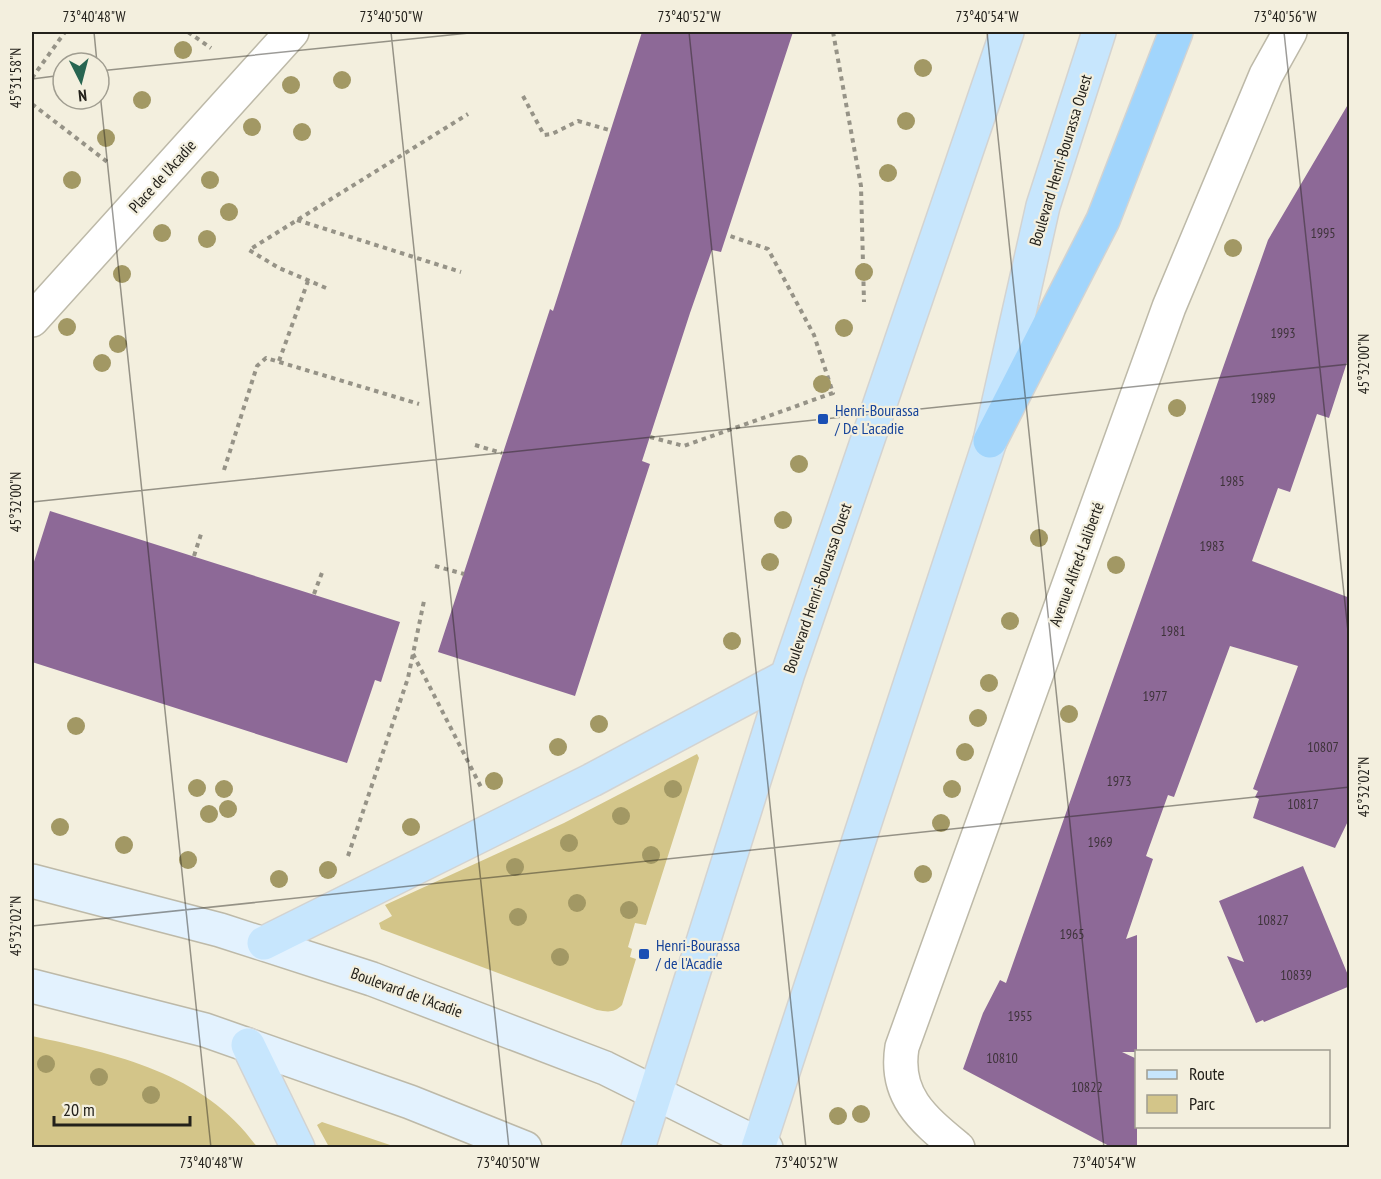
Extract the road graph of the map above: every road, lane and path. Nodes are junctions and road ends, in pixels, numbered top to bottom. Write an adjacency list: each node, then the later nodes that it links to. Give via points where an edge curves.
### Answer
1 (65, 32): 10 (path)
2 (188, 32): 9 (path)
3 (292, 32): 22 (street, Place de l'Acadie)
4 (833, 32): 21 (path, via 861,186)
5 (1007, 32): 38 (main road, Boulevard Henri-Bourassa Ouest)
6 (1099, 32): 26 (main road, Boulevard Henri-Bourassa Ouest, via 1043,206)
7 (1176, 32): 26 (highway, via 1103,220)
8 (1290, 32): 50 (street, Avenue Alfred-Laliberté, via 1257,97 1169,307 914,1009 899,1064 905,1091 913,1105)
9 (211, 48)
10 (32, 78)
11 (523, 96): 14 (path, via 544,135 578,121)
12 (32, 104): 15 (path)
13 (468, 114): 16 (path)
14 (609, 130)
15 (110, 164)
16 (297, 220): 18 (path); 19 (path, via 249,249)
17 (727, 235): 25 (path, via 768,249 814,335 833,393 684,446)
18 (461, 272)
19 (308, 281): 20 (path); 23 (path)
20 (326, 288)
21 (864, 302)
22 (32, 320)
23 (279, 361): 24 (path); 29 (path, via 266,358 257,366)
24 (419, 404)
25 (650, 437)
26 (990, 441): 46 (main road, Boulevard Henri-Bourassa Ouest)
27 (475, 445): 28 (path)
28 (502, 453)
29 (224, 470)
30 (202, 531): 31 (path)
31 (194, 556)
32 (435, 566): 34 (path)
33 (323, 570): 35 (path)
34 (464, 574)
35 (314, 594)
36 (424, 601): 37 (path)
37 (413, 653): 39 (path); 40 (path)
38 (787, 676): 42 (main road, via 592,780); 45 (main road, Boulevard Henri-Bourassa Ouest)
39 (487, 800)
40 (346, 861)
41 (32, 881): 42 (main road, Boulevard de l'Acadie)
42 (264, 943): 45 (main road, Boulevard de l'Acadie, via 372,978 495,1025 605,1068)
43 (32, 986): 44 (main road)
44 (248, 1045): 47 (main road); 48 (main road, via 410,1102)
45 (656, 1093): 46 (main road, Boulevard de l'Acadie); 49 (main road, Boulevard Henri-Bourassa Ouest)
46 (761, 1146)
47 (298, 1148)
48 (525, 1148)
49 (638, 1148)
50 (958, 1148)

